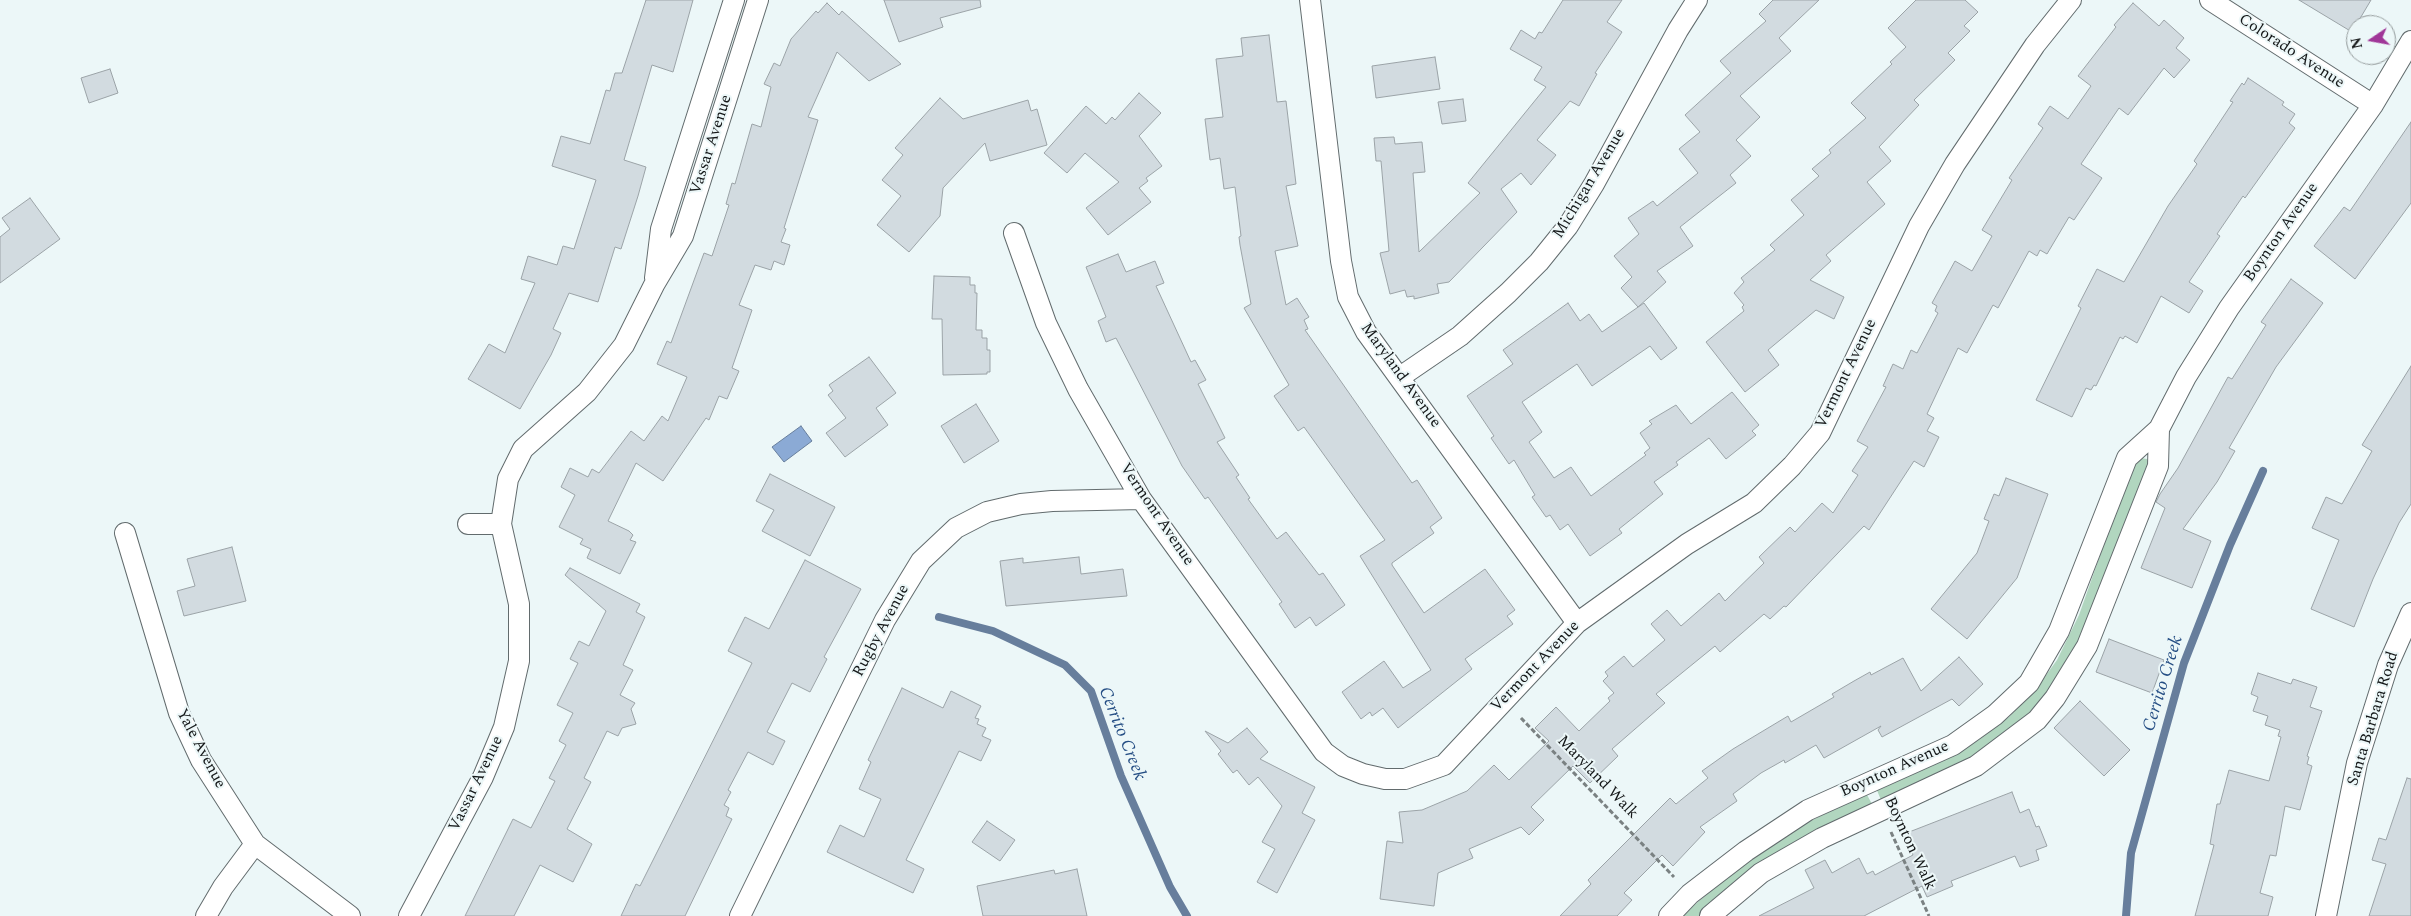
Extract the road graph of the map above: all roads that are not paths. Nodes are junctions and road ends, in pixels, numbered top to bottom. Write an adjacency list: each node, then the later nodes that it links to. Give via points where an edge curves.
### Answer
1 (734, 0): 10 (street, Vassar Avenue, via 661,229)
2 (758, 0): 10 (street, Vassar Avenue, via 683,236)
3 (1310, 0): 11 (street, Maryland Avenue, via 1340,261 1348,297 1366,332)
4 (1697, 0): 11 (street, Michigan Avenue, via 1568,226 1539,262 1494,306 1460,336)
5 (2071, 0): 18 (street, Vermont Avenue, via 2035,45 1923,218 1820,433 1754,503 1687,544)
6 (2210, 0): 8 (street, Colorado Avenue)
7 (2411, 41): 8 (street, Boynton Avenue)
8 (2373, 105): 12 (street, Boynton Avenue, via 2229,308 2186,377)
9 (1014, 233): 13 (street, Vermont Avenue, via 1046,323 1078,389)
10 (654, 285): 15 (street, Vassar Avenue, via 624,345 587,392 523,449 508,479)
11 (1400, 377): 18 (street, Maryland Avenue)
12 (2159, 429): 24 (street, Boynton Avenue, via 2127,458 2060,631 2029,683 1994,715 1952,745 1808,810 1739,856 1690,894); 25 (street, Boynton Avenue, via 2158,466 2087,646 2055,698 2037,720 1976,766 1822,838 1761,874)
13 (1141, 499): 18 (street, Vermont Avenue, via 1324,752 1343,766 1385,779 1405,779 1444,765); 23 (street, Rugby Avenue, via 1044,501 987,512 956,528 921,561 884,620)
14 (468, 524): 15 (street)
15 (501, 524): 22 (street, Vassar Avenue, via 519,604 519,661 504,727 483,777)
16 (125, 533): 19 (street, Yale Avenue, via 179,713 201,760)
17 (2411, 613): 26 (street, Santa Barbara Road, via 2388,665 2357,763)
18 (1578, 623)
19 (255, 844): 20 (street); 21 (street, Yale Avenue)
20 (206, 916)
21 (350, 916)
22 (409, 916)
23 (740, 916)
24 (1670, 916)
25 (1710, 916)
26 (2326, 916)

